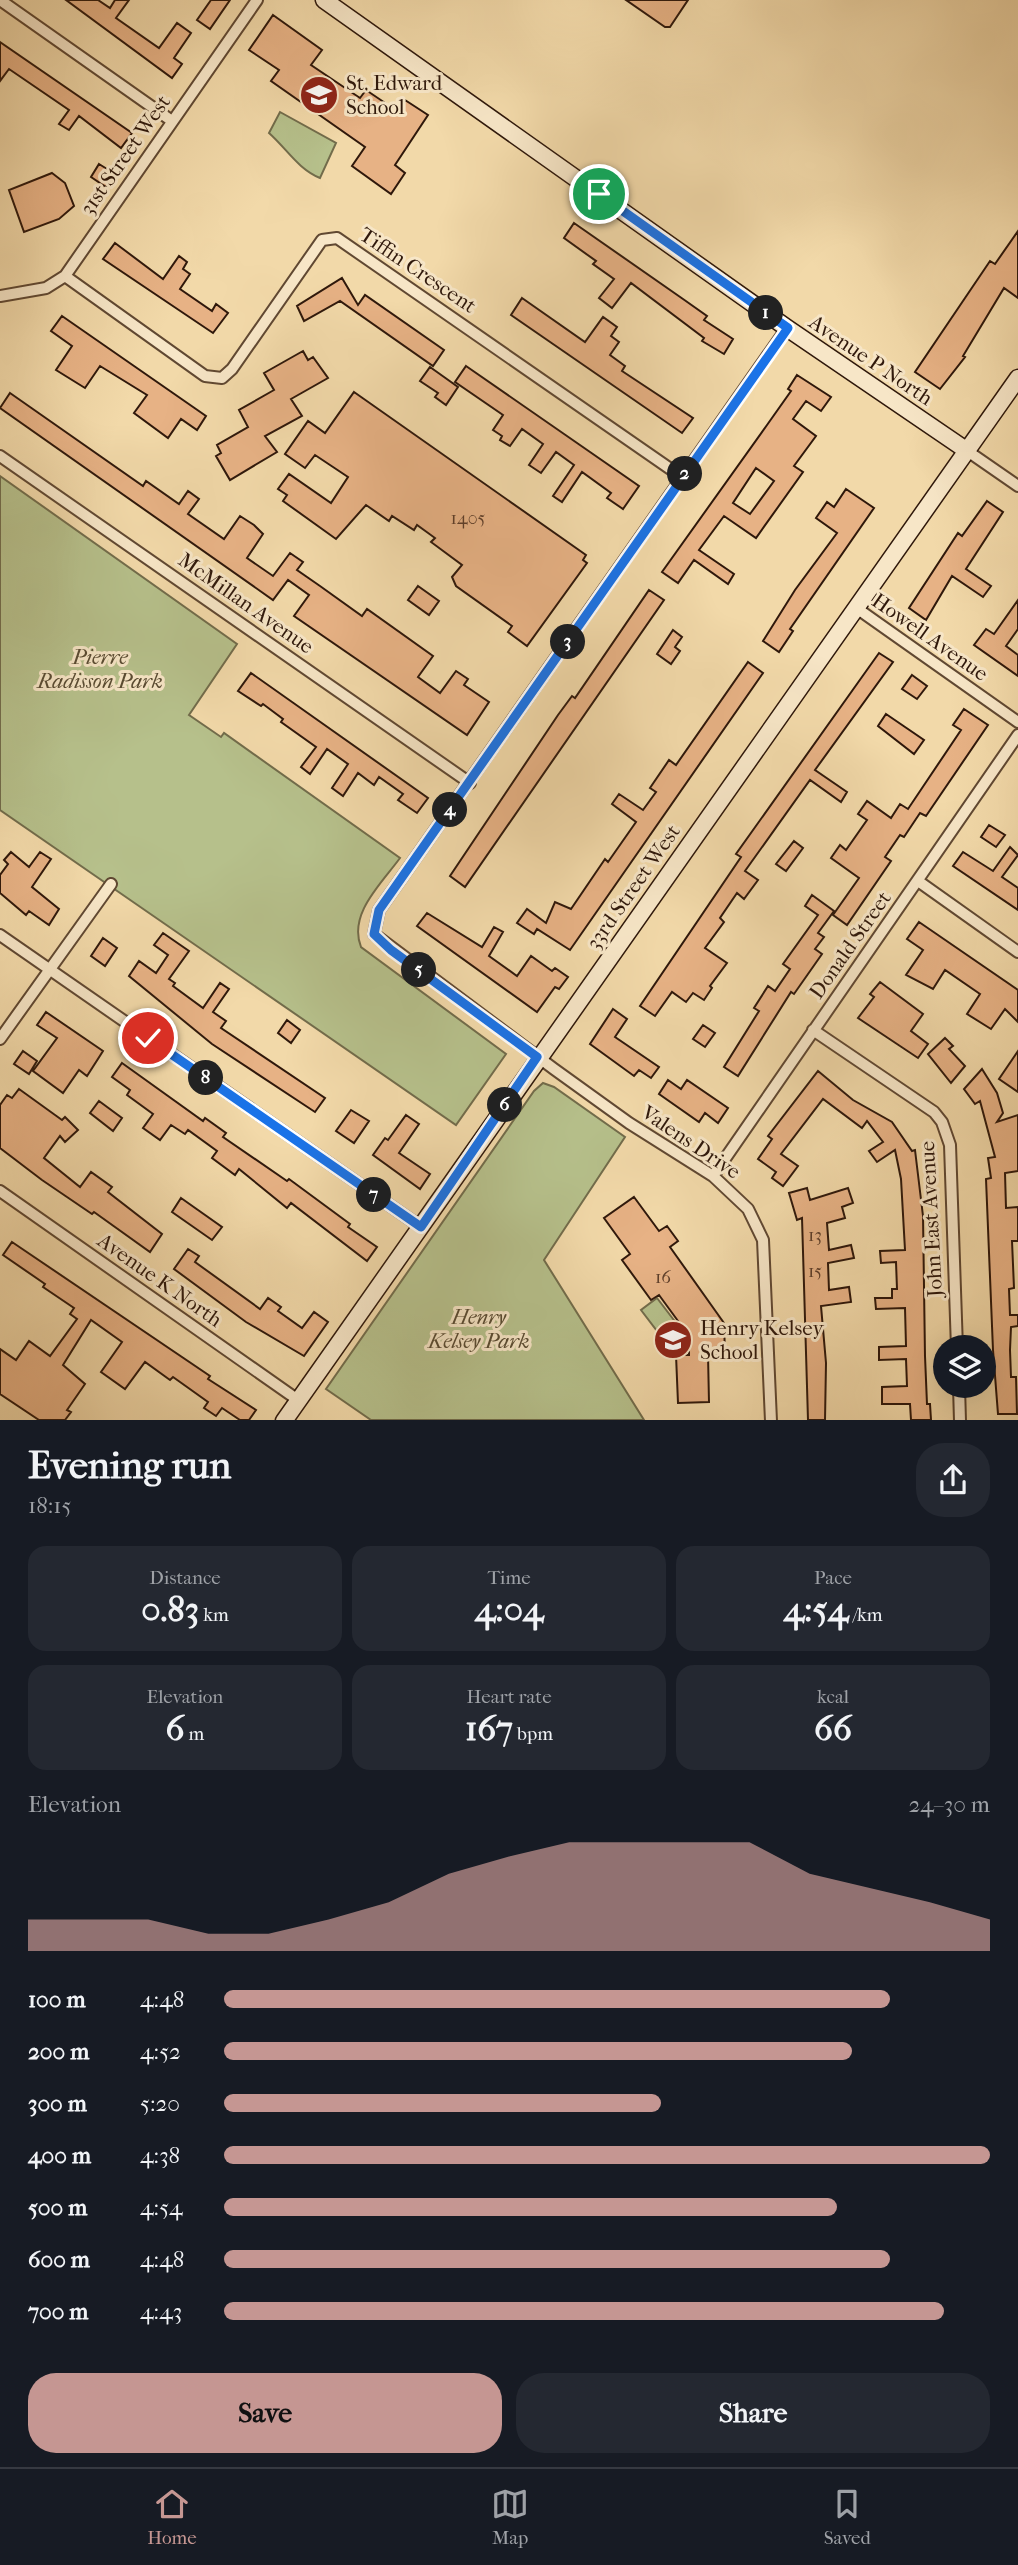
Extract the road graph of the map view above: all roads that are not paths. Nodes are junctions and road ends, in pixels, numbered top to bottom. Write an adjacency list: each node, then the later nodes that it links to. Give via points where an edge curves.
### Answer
1 (0, 0): 4 (street)
2 (257, 0): 4 (street, 31st Street West)
3 (324, 0): 7 (main road, Avenue P North)
4 (172, 121): 5 (street, 31st Street West)
5 (65, 276): 6 (street, via 46,288); 11 (street, Tiffin Crescent, via 205,376 222,378 322,240 337,239)
6 (0, 296)
7 (788, 328): 9 (main road, Avenue P North); 11 (street)
8 (1018, 377): 9 (main road, 33rd Street West)
9 (966, 450): 12 (street, Avenue P North); 13 (main road, 33rd Street West)
10 (0, 457): 16 (street, McMillan Avenue)
11 (682, 477): 16 (street)
12 (1018, 486)
13 (855, 607): 14 (street, Howell Avenue); 24 (main road, 33rd Street West)
14 (1018, 722)
15 (1018, 735): 17 (street, Donald Street)
16 (470, 783): 24 (street, Valens Drive, via 379,910 374,934)
17 (918, 881): 20 (street); 22 (street, Donald Street)
18 (111, 884): 21 (street)
19 (0, 934): 21 (street)
20 (1018, 952)
21 (50, 970): 23 (street); 27 (street)
22 (813, 1030): 25 (street, Donald Street); 28 (street, John East Avenue, via 942,1122 950,1145)
23 (0, 1040)
24 (537, 1057): 25 (street, Valens Drive); 27 (main road, 33rd Street West)
25 (713, 1176): 32 (street, Valens Drive, via 748,1209 763,1240)
26 (0, 1191): 30 (street, Avenue K North)
27 (421, 1227): 30 (main road, 33rd Street West)
28 (957, 1335)
29 (959, 1398): 33 (street)
30 (298, 1400): 31 (main road, 33rd Street West)
31 (284, 1420)
32 (771, 1420)
33 (960, 1420)

